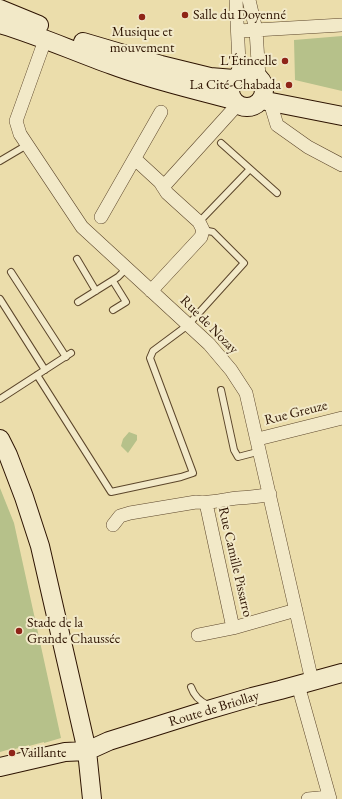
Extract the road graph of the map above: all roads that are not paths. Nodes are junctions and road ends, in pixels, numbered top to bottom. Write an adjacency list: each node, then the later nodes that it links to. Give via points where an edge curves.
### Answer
1 (236, 0): 7 (street)
2 (249, 0): 6 (street)
3 (0, 9): 9 (main road)
4 (0, 24): 8 (main road)
5 (342, 25): 6 (street)
6 (256, 30): 7 (street); 11 (street)
7 (238, 31): 10 (street, via 239,63)
8 (45, 40): 9 (main road, via 52,36 76,45); 12 (main road, via 159,81); 17 (street, Rue de Nozay, via 16,121)
9 (94, 46): 10 (main road, via 210,77)
10 (236, 78): 11 (main road, via 249,73); 12 (main road, via 231,83 230,92)
11 (263, 92): 12 (main road, via 253,106 248,107); 13 (main road); 15 (main road); 20 (street, via 277,126 308,147)
12 (236, 102): 22 (street)
13 (342, 105)
14 (161, 112): 18 (street)
15 (342, 116)
16 (221, 143): 21 (lane)
17 (27, 145): 19 (lane); 27 (street, Rue de Nozay, via 82,227)
18 (135, 159): 22 (street); 24 (street)
19 (0, 161)
20 (342, 165)
21 (250, 169): 23 (lane); 25 (lane)
22 (163, 187): 25 (street, via 167,194)
23 (277, 193)
24 (101, 217)
25 (201, 226): 31 (street, via 201,237); 35 (lane, via 213,232 244,263)
26 (77, 259): 30 (lane)
27 (127, 268): 29 (lane); 31 (street, Rue de Nozay)
28 (11, 272): 36 (lane, via 68,355)
29 (113, 281): 30 (lane); 34 (lane, via 126,302)
30 (96, 291): 33 (lane)
31 (152, 291): 35 (street, Rue de Nozay)
32 (0, 299): 36 (lane)
33 (78, 302)
34 (113, 310)
35 (188, 325): 37 (lane, via 153,351 150,358 193,473 181,477 111,492); 42 (street, Rue de Nozay, via 209,344 246,393)
36 (45, 370): 37 (lane)
37 (37, 375): 39 (lane)
38 (221, 390): 42 (lane, via 234,450 238,456)
39 (0, 398)
40 (342, 418): 42 (street, Rue Greuze)
41 (0, 439): 53 (main road, via 22,490 40,546)
42 (259, 445): 43 (street, Rue de Nozay)
43 (270, 494): 44 (street); 46 (street, Rue de Nozay)
44 (206, 503): 45 (street, via 196,502 124,514); 47 (street, Rue Camille Pissarro)
45 (113, 525)
46 (296, 610): 47 (street, Rue Camille Pissarro); 50 (street, Rue de Nozay)
47 (233, 628): 48 (street, Rue Camille Pissarro)
48 (198, 636)
49 (342, 673): 50 (main road, Route de Briollay)
50 (305, 683): 52 (main road, Route de Briollay); 55 (street, Rue de Nozay)
51 (191, 687): 52 (lane, via 200,700)
52 (217, 707): 53 (main road, Route de Briollay, via 109,741)
53 (87, 751): 54 (main road, via 65,752); 56 (main road)
54 (0, 767)
55 (330, 798): 57 (street)
56 (92, 799)
57 (308, 799)

